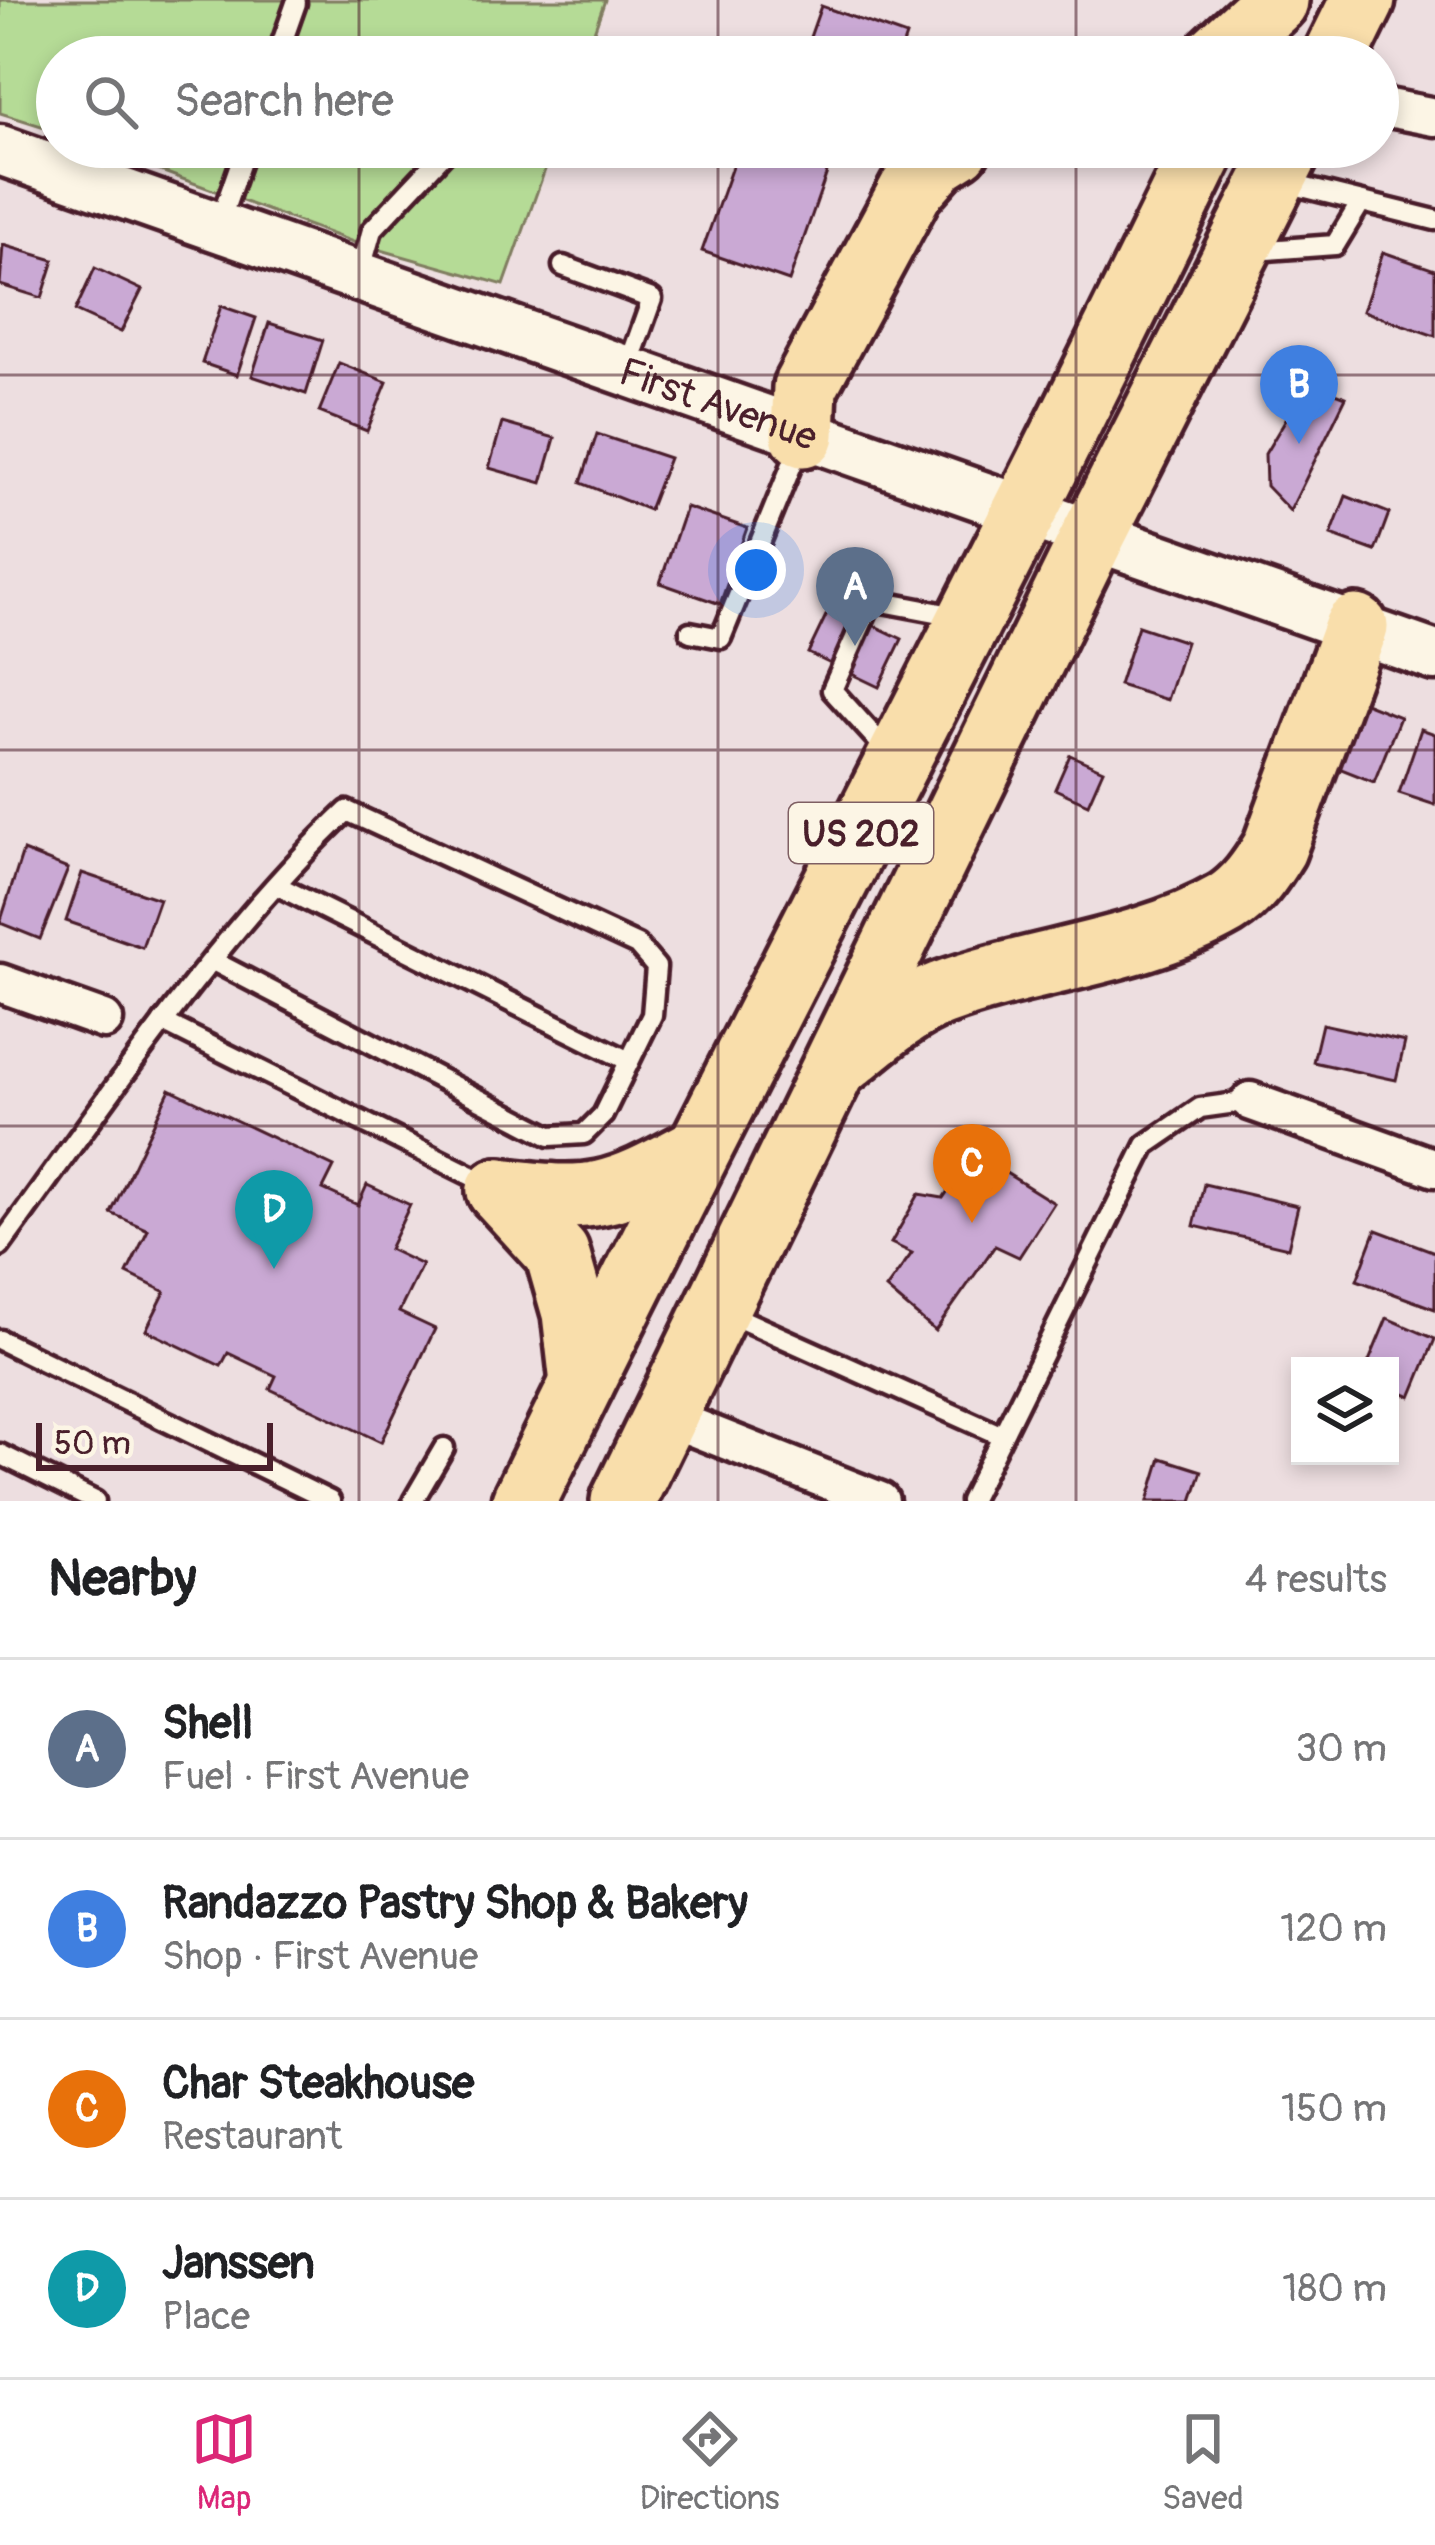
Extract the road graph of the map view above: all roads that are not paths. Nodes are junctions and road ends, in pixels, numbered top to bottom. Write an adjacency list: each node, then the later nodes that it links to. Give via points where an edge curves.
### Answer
1 (1276, 0): 5 (highway); 6 (highway)
2 (1363, 0): 7 (highway)
3 (296, 3): 4 (lane)
4 (285, 36)
5 (1237, 36)
6 (1259, 36)
7 (1345, 36)
8 (1399, 110): 9 (street)
9 (1435, 117)
10 (0, 150): 11 (street, First Avenue)
11 (36, 163)
12 (51, 168): 21 (street, First Avenue)
13 (239, 168): 21 (lane)
14 (428, 168): 24 (lane, via 372,230)
15 (931, 168): 26 (highway, via 911,190 805,386)
16 (1195, 168): 27 (highway, US 202)
17 (1280, 168): 22 (highway, US 202)
18 (1292, 168): 19 (lane)
19 (1361, 202): 20 (lane); 22 (lane, via 1335,245)
20 (1435, 220)
21 (218, 227): 24 (street, First Avenue)
22 (1237, 253): 28 (highway, US 202)
23 (563, 266): 25 (lane, via 652,299)
24 (358, 276): 25 (street, First Avenue)
25 (626, 371): 26 (street, First Avenue)
26 (803, 435): 27 (street, First Avenue); 31 (lane, via 721,638)
27 (1028, 513): 28 (street, First Avenue); 29 (highway, US 202)
28 (1093, 536): 30 (street, First Avenue); 40 (highway, US 202)
29 (972, 619): 33 (highway, US 202); 33 (lane, via 872,600 832,690)
30 (1356, 627): 32 (street, First Avenue); 40 (highway, via 1274,849 1255,880 1227,903 1174,926 938,995 890,1022)
31 (690, 632)
32 (1435, 656)
33 (898, 762): 42 (highway, US 202)
34 (278, 886): 35 (lane); 39 (lane); 39 (lane, via 347,811 637,945 656,967 652,1015)
35 (215, 962): 38 (lane); 39 (lane, via 550,1136 584,1134)
36 (0, 983): 37 (street)
37 (104, 1020)
38 (164, 1022): 44 (lane); 45 (lane)
39 (629, 1061)
40 (832, 1072): 46 (highway, US 202)
41 (1250, 1101): 43 (street); 50 (lane, via 1200,1108 1146,1145)
42 (694, 1153): 44 (highway, via 623,1190 573,1201); 48 (highway, US 202)
43 (1435, 1168)
44 (499, 1190): 48 (highway, via 557,1253)
45 (0, 1246)
46 (716, 1308): 49 (highway, US 202); 50 (lane)
47 (0, 1340): 54 (lane)
48 (582, 1383): 56 (highway, US 202)
49 (665, 1416): 57 (highway, US 202); 58 (street)
50 (1000, 1435): 59 (lane)
51 (444, 1448): 55 (lane)
52 (0, 1454): 53 (lane)
53 (95, 1501)
54 (329, 1501)
55 (413, 1501)
56 (524, 1501)
57 (623, 1501)
58 (880, 1501)
59 (970, 1501)

